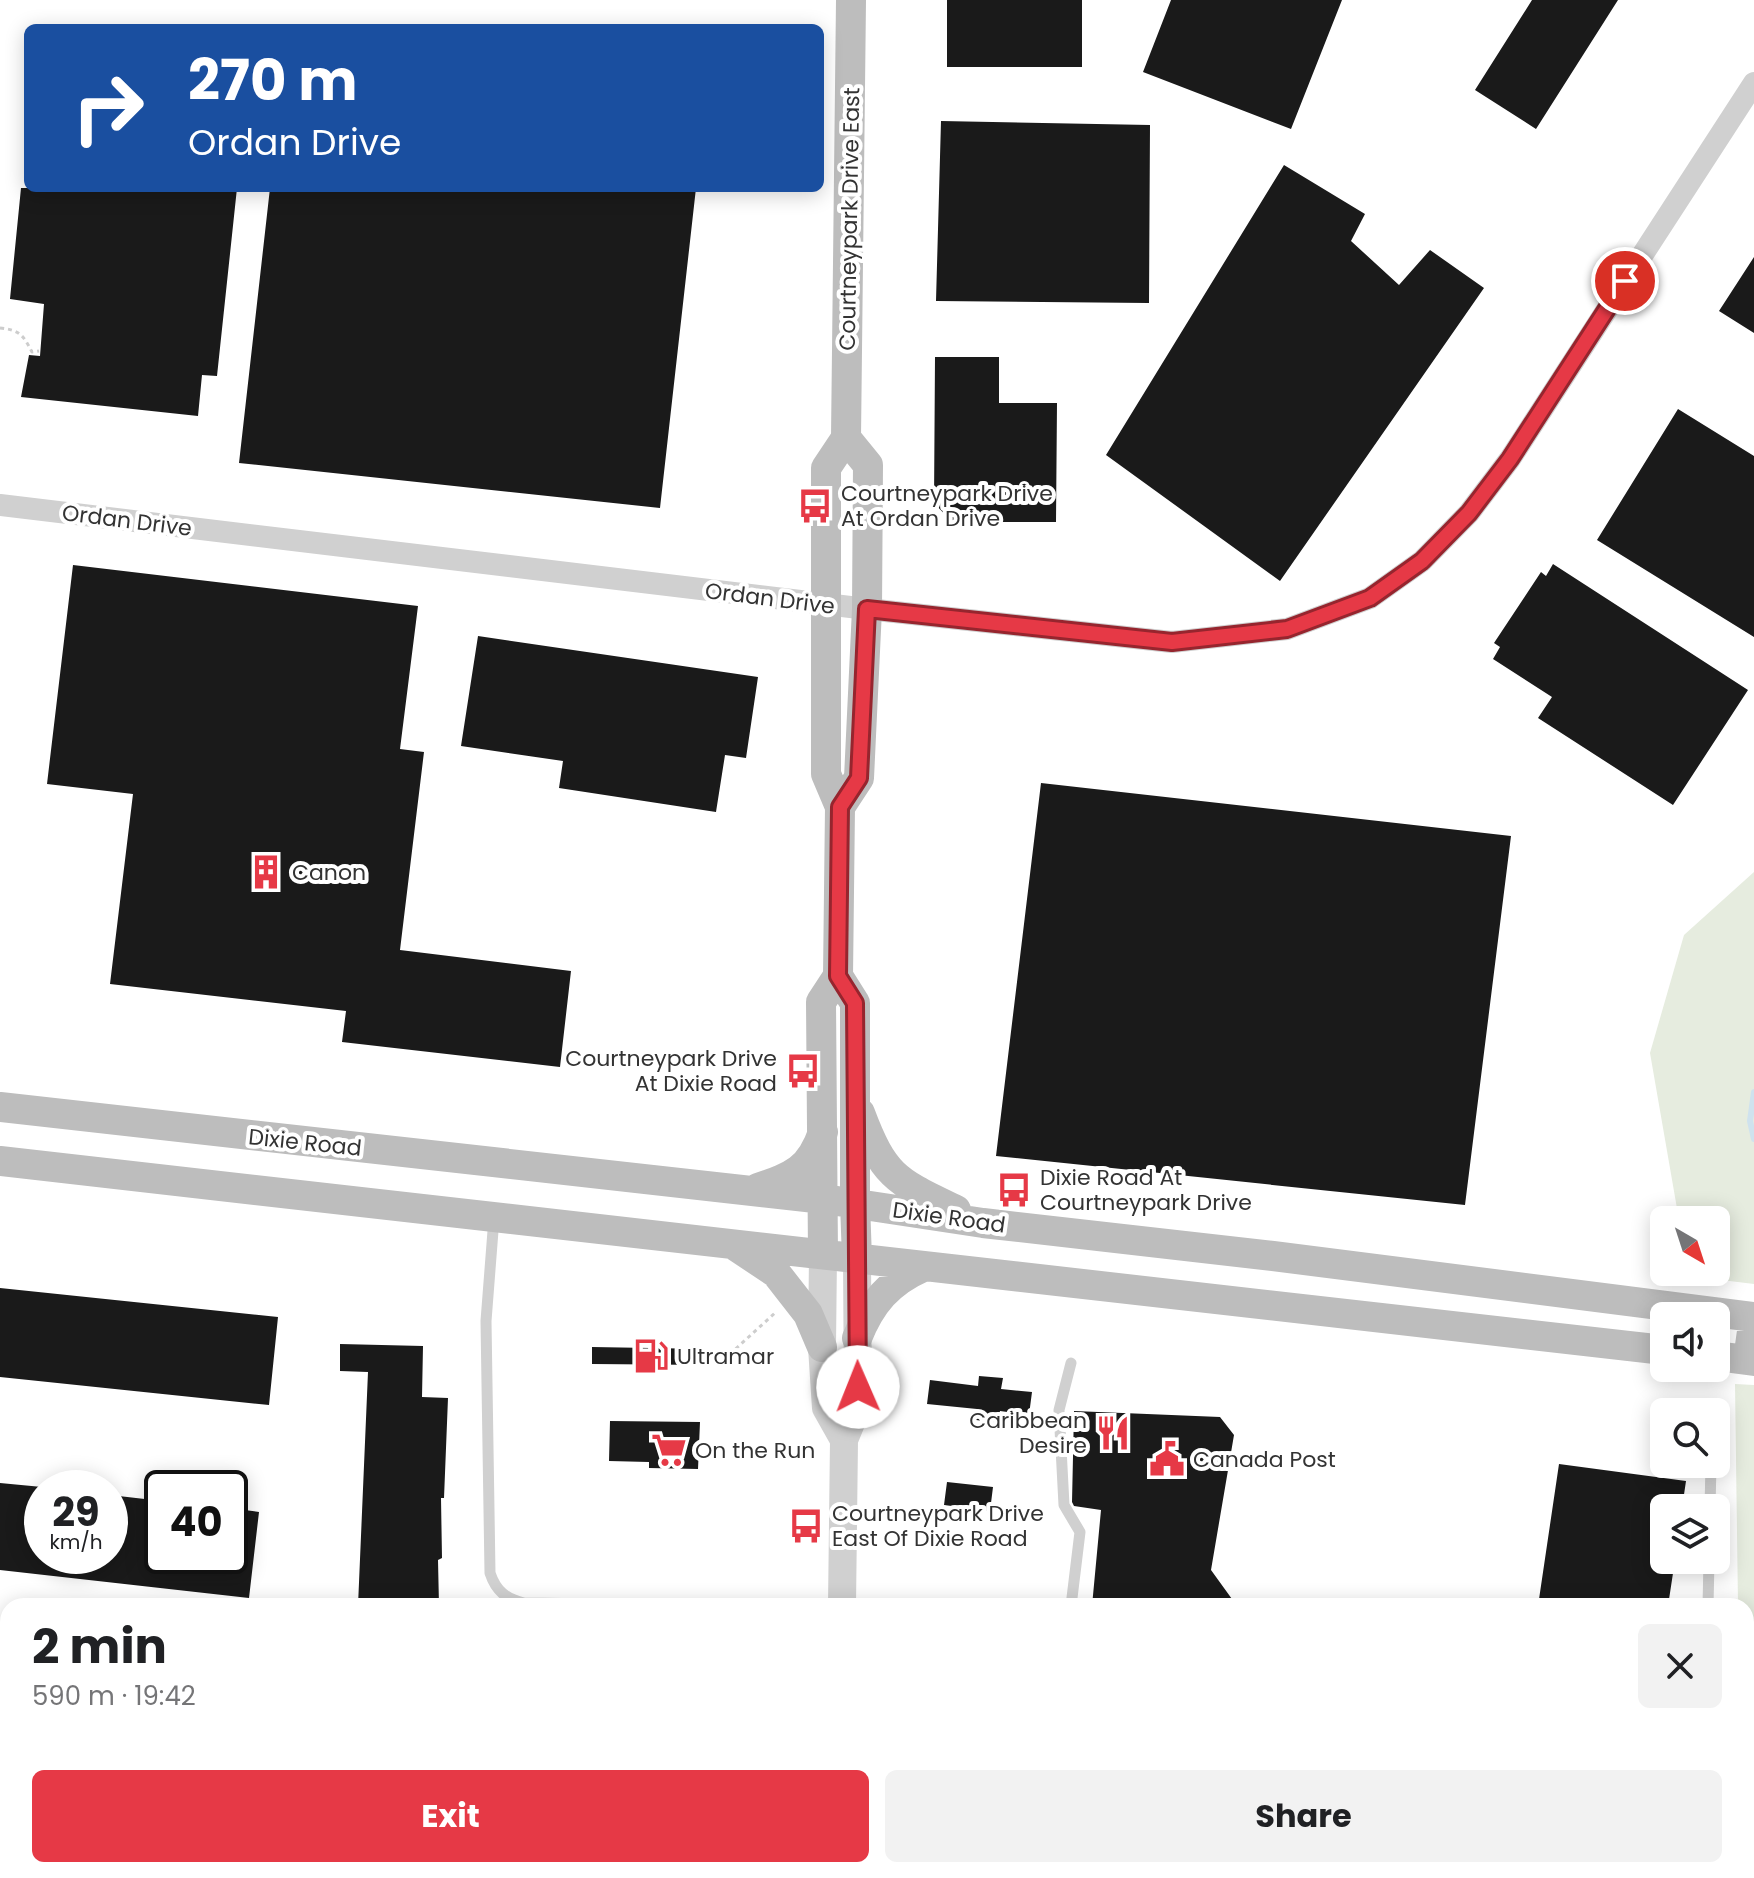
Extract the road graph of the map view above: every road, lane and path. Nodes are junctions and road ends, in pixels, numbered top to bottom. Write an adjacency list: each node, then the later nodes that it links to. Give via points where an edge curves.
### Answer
1 (851, 0): 5 (main road, Courtneypark Drive East)
2 (1754, 83): 8 (street, Ordan Drive, via 1510,459 1469,513 1422,561 1370,598 1287,629 1172,642)
3 (0, 328): 4 (path, via 16,330 32,352)
4 (39, 351)
5 (846, 438): 7 (main road, Courtneypark Drive East, via 826,468); 8 (main road, Courtneypark Drive East, via 868,465)
6 (0, 505): 7 (street, Ordan Drive)
7 (826, 604): 8 (street, Ordan Drive); 9 (main road, Courtneypark Drive East, via 826,774)
8 (867, 609): 9 (main road, Courtneypark Drive East, via 859,778)
9 (840, 807): 10 (main road, Courtneypark Drive East)
10 (838, 976): 11 (main road, Courtneypark Drive East, via 855,1003); 13 (main road, Courtneypark Drive East, via 821,1002)
11 (855, 1099): 17 (main road, Courtneypark Drive East); 19 (main road, via 872,1145 892,1176)
12 (0, 1107): 15 (main road, Dixie Road)
13 (824, 1130): 15 (main road, via 804,1167 787,1179); 16 (main road, Courtneypark Drive East)
14 (0, 1161): 18 (main road)
15 (747, 1191): 16 (main road, Dixie Road)
16 (824, 1199): 17 (main road, Dixie Road); 21 (main road, Courtneypark Drive East)
17 (855, 1203): 19 (main road, Dixie Road); 22 (main road, Courtneypark Drive East)
18 (494, 1218): 20 (main road); 35 (lane, via 486,1321 490,1573)
19 (983, 1223): 25 (main road, Dixie Road)
20 (736, 1246): 21 (main road); 27 (main road, via 776,1273 808,1314)
21 (823, 1254): 22 (main road); 27 (street, Courtneypark Drive East)
22 (857, 1259): 23 (main road); 26 (street, Courtneypark Drive East)
23 (923, 1267): 26 (main road, via 875,1301); 28 (main road)
24 (780, 1308): 32 (path)
25 (1754, 1317): 30 (main road)
26 (857, 1338): 33 (street, Courtneypark Drive East, via 858,1406)
27 (822, 1347): 33 (street, Courtneypark Drive East, via 826,1408)
28 (1650, 1348)
29 (1730, 1358): 30 (main road)
30 (1751, 1360)
31 (1071, 1363): 37 (lane, via 1059,1410 1064,1505 1080,1532)
32 (718, 1365)
33 (844, 1440): 36 (street, Courtneypark Drive East)
34 (1709, 1574): 38 (lane)
35 (508, 1598)
36 (842, 1598)
37 (1072, 1598)
38 (1708, 1598)
39 (37, 1878): 40 (lane)
40 (52, 1878)

